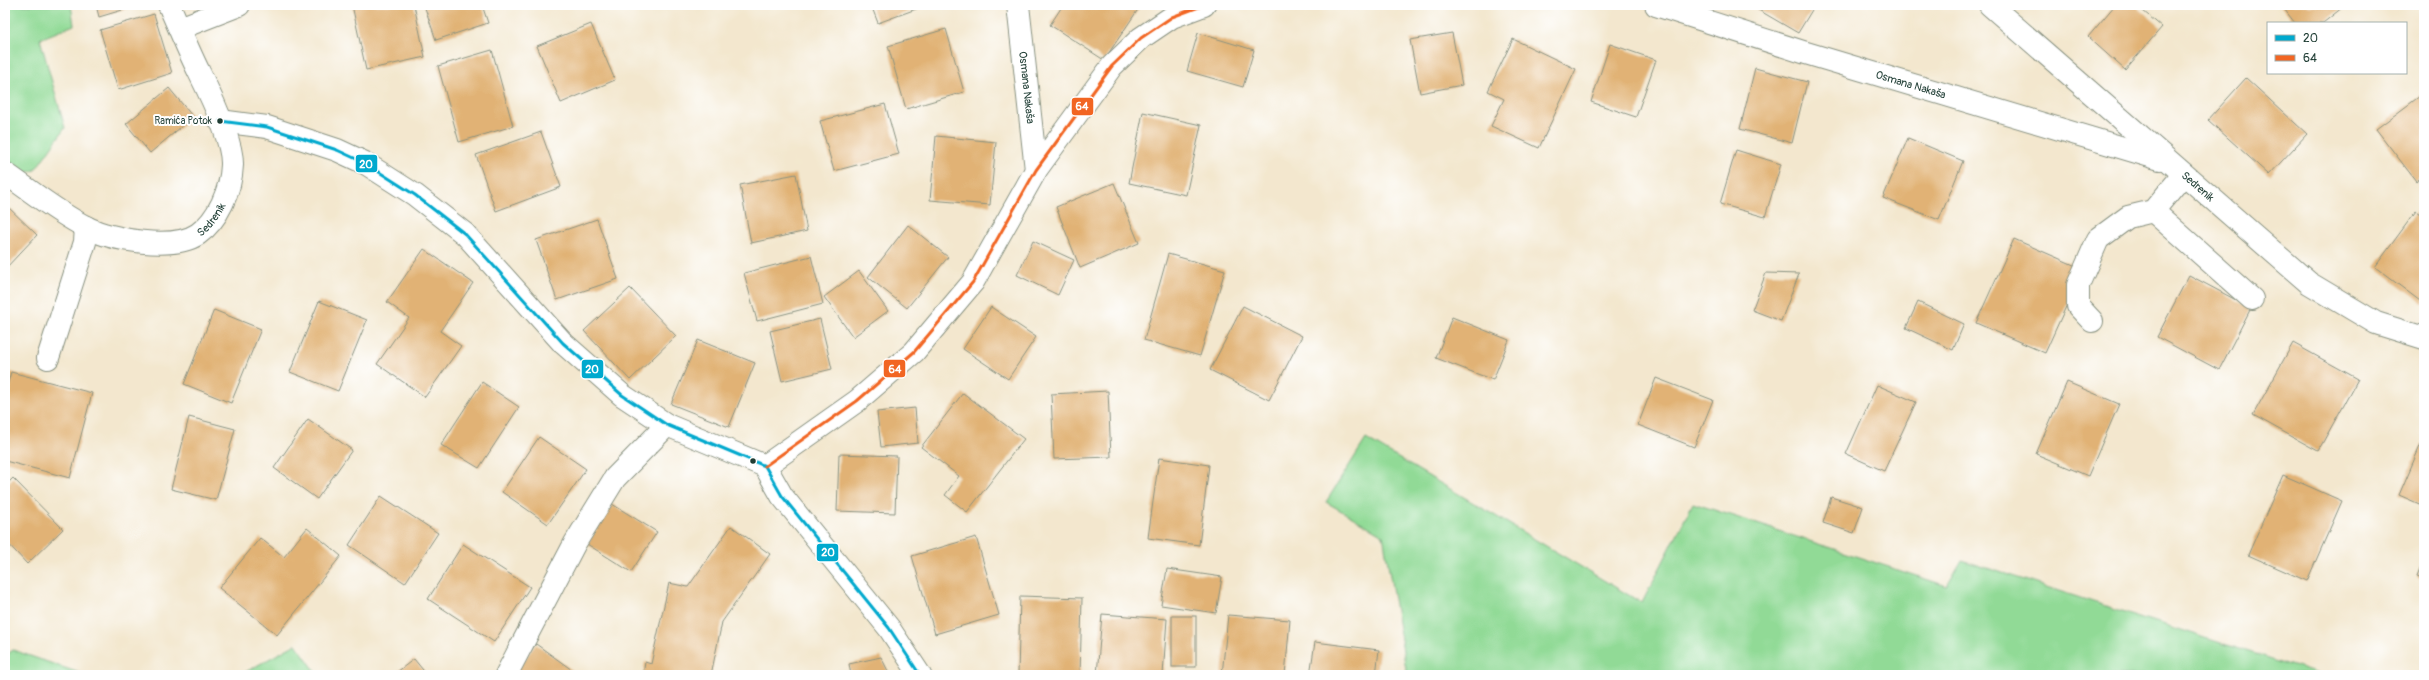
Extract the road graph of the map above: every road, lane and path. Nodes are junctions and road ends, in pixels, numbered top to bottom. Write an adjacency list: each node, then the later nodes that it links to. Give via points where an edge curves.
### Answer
1 (169, 5): 7 (street, Sedrenik)
2 (239, 5): 7 (street)
3 (1018, 5): 10 (street, Osmana Nakaša)
4 (1204, 5): 10 (street, via 1166,21 1141,38 1112,66)
5 (1656, 5): 9 (street, Osmana Nakaša)
6 (1990, 5): 9 (street, Sedrenik)
7 (180, 28): 8 (street, Sedrenik, via 198,71 212,96)
8 (220, 121): 13 (street, Sedrenik, via 232,165 226,193 217,215 197,234 173,242 148,242 114,238); 18 (street, via 267,127 337,150 365,163 415,195 465,234 563,343 622,395)
9 (2175, 168): 12 (street); 16 (street, Sedrenik, via 2309,283 2376,323)
10 (1036, 170): 19 (street, via 973,282 914,352 856,401)
11 (5, 173): 13 (street, Sedrenik)
12 (2153, 211): 14 (street); 15 (street, via 2128,217 2098,239 2078,285 2078,306)
13 (86, 227): 17 (street, via 85,242)
14 (2252, 299)
15 (2092, 321)
16 (2424, 338)
17 (48, 358)
18 (667, 425): 19 (street); 20 (street, via 615,478 575,543)
19 (765, 466): 21 (street, via 782,496 889,628)
20 (506, 675)
21 (920, 675)

